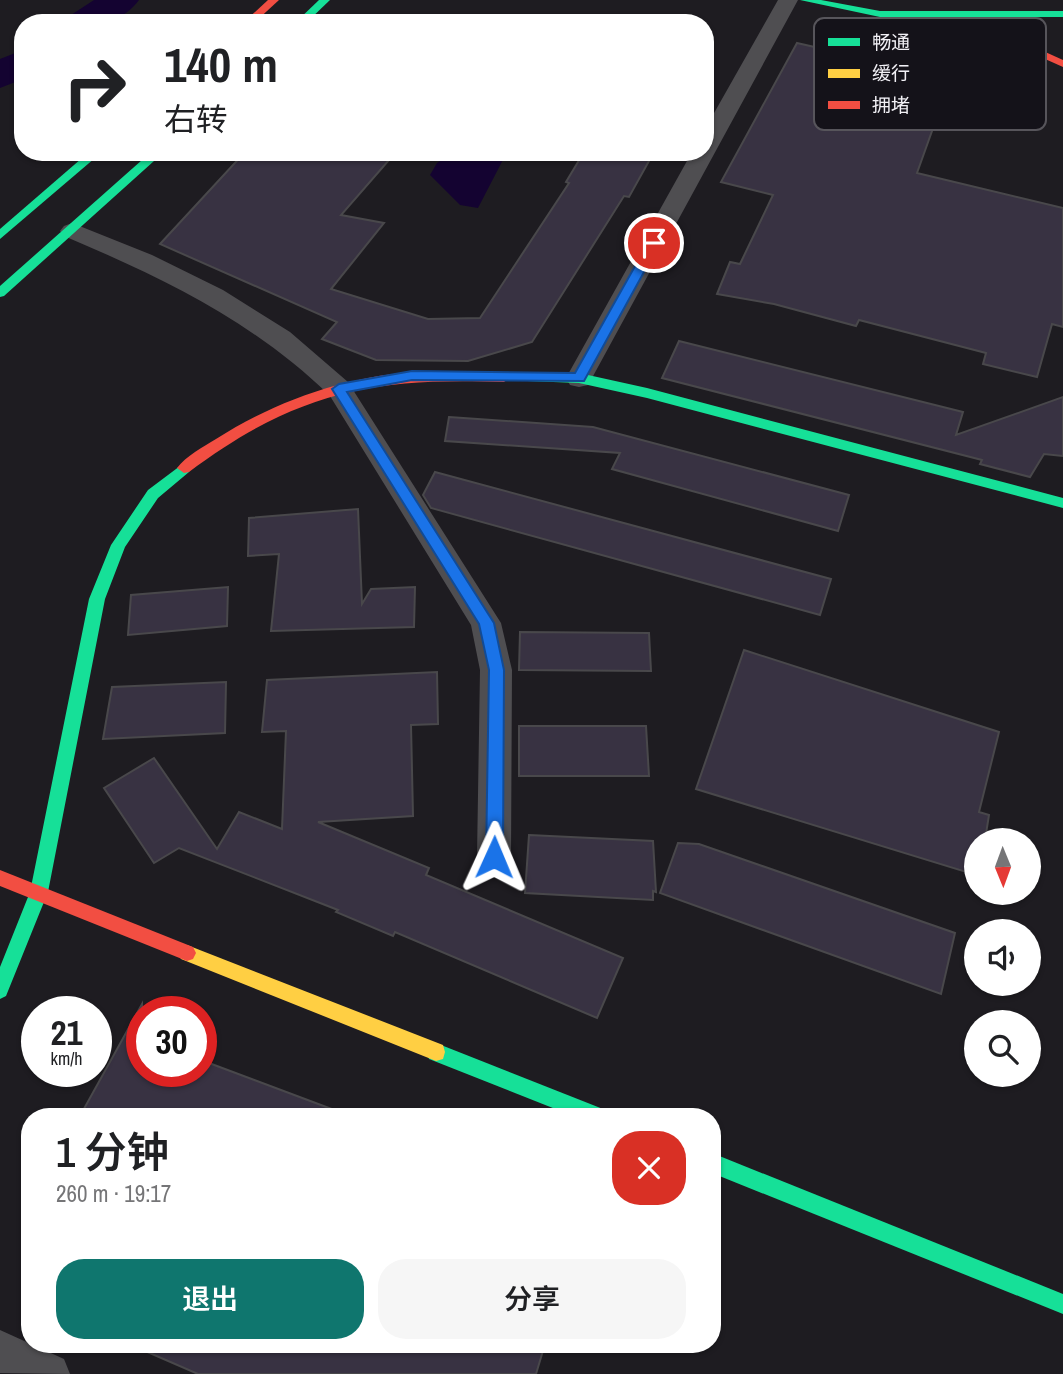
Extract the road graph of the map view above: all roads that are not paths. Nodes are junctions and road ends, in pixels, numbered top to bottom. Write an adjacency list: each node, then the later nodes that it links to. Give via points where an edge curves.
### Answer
1 (274, 0): 7 (street)
2 (325, 0): 8 (street)
3 (788, 0): 13 (street)
4 (805, 0): 6 (street, via 880,14)
5 (908, 0): 6 (street)
6 (949, 13): 9 (street); 10 (street)
7 (258, 14)
8 (310, 14)
9 (1063, 14)
10 (960, 18)
11 (1046, 56): 12 (street)
12 (1063, 64)
13 (714, 135)
14 (86, 161): 18 (street)
15 (148, 161): 17 (street)
16 (699, 161): 20 (street)
17 (72, 231): 19 (street); 21 (street, via 160,266 315,364)
18 (0, 235)
19 (0, 293)
20 (579, 378): 21 (street, via 412,376); 22 (street)
21 (339, 389): 23 (street, via 486,623 496,670); 25 (street, via 256,422 201,455 153,494 118,545 97,599)
22 (1063, 503)
23 (494, 857)
24 (0, 878): 25 (street)
25 (39, 892): 26 (street); 27 (street)
26 (0, 989)
27 (576, 1108)
28 (721, 1167): 29 (street)
29 (1063, 1304)
30 (0, 1351): 31 (street)
31 (49, 1374)

